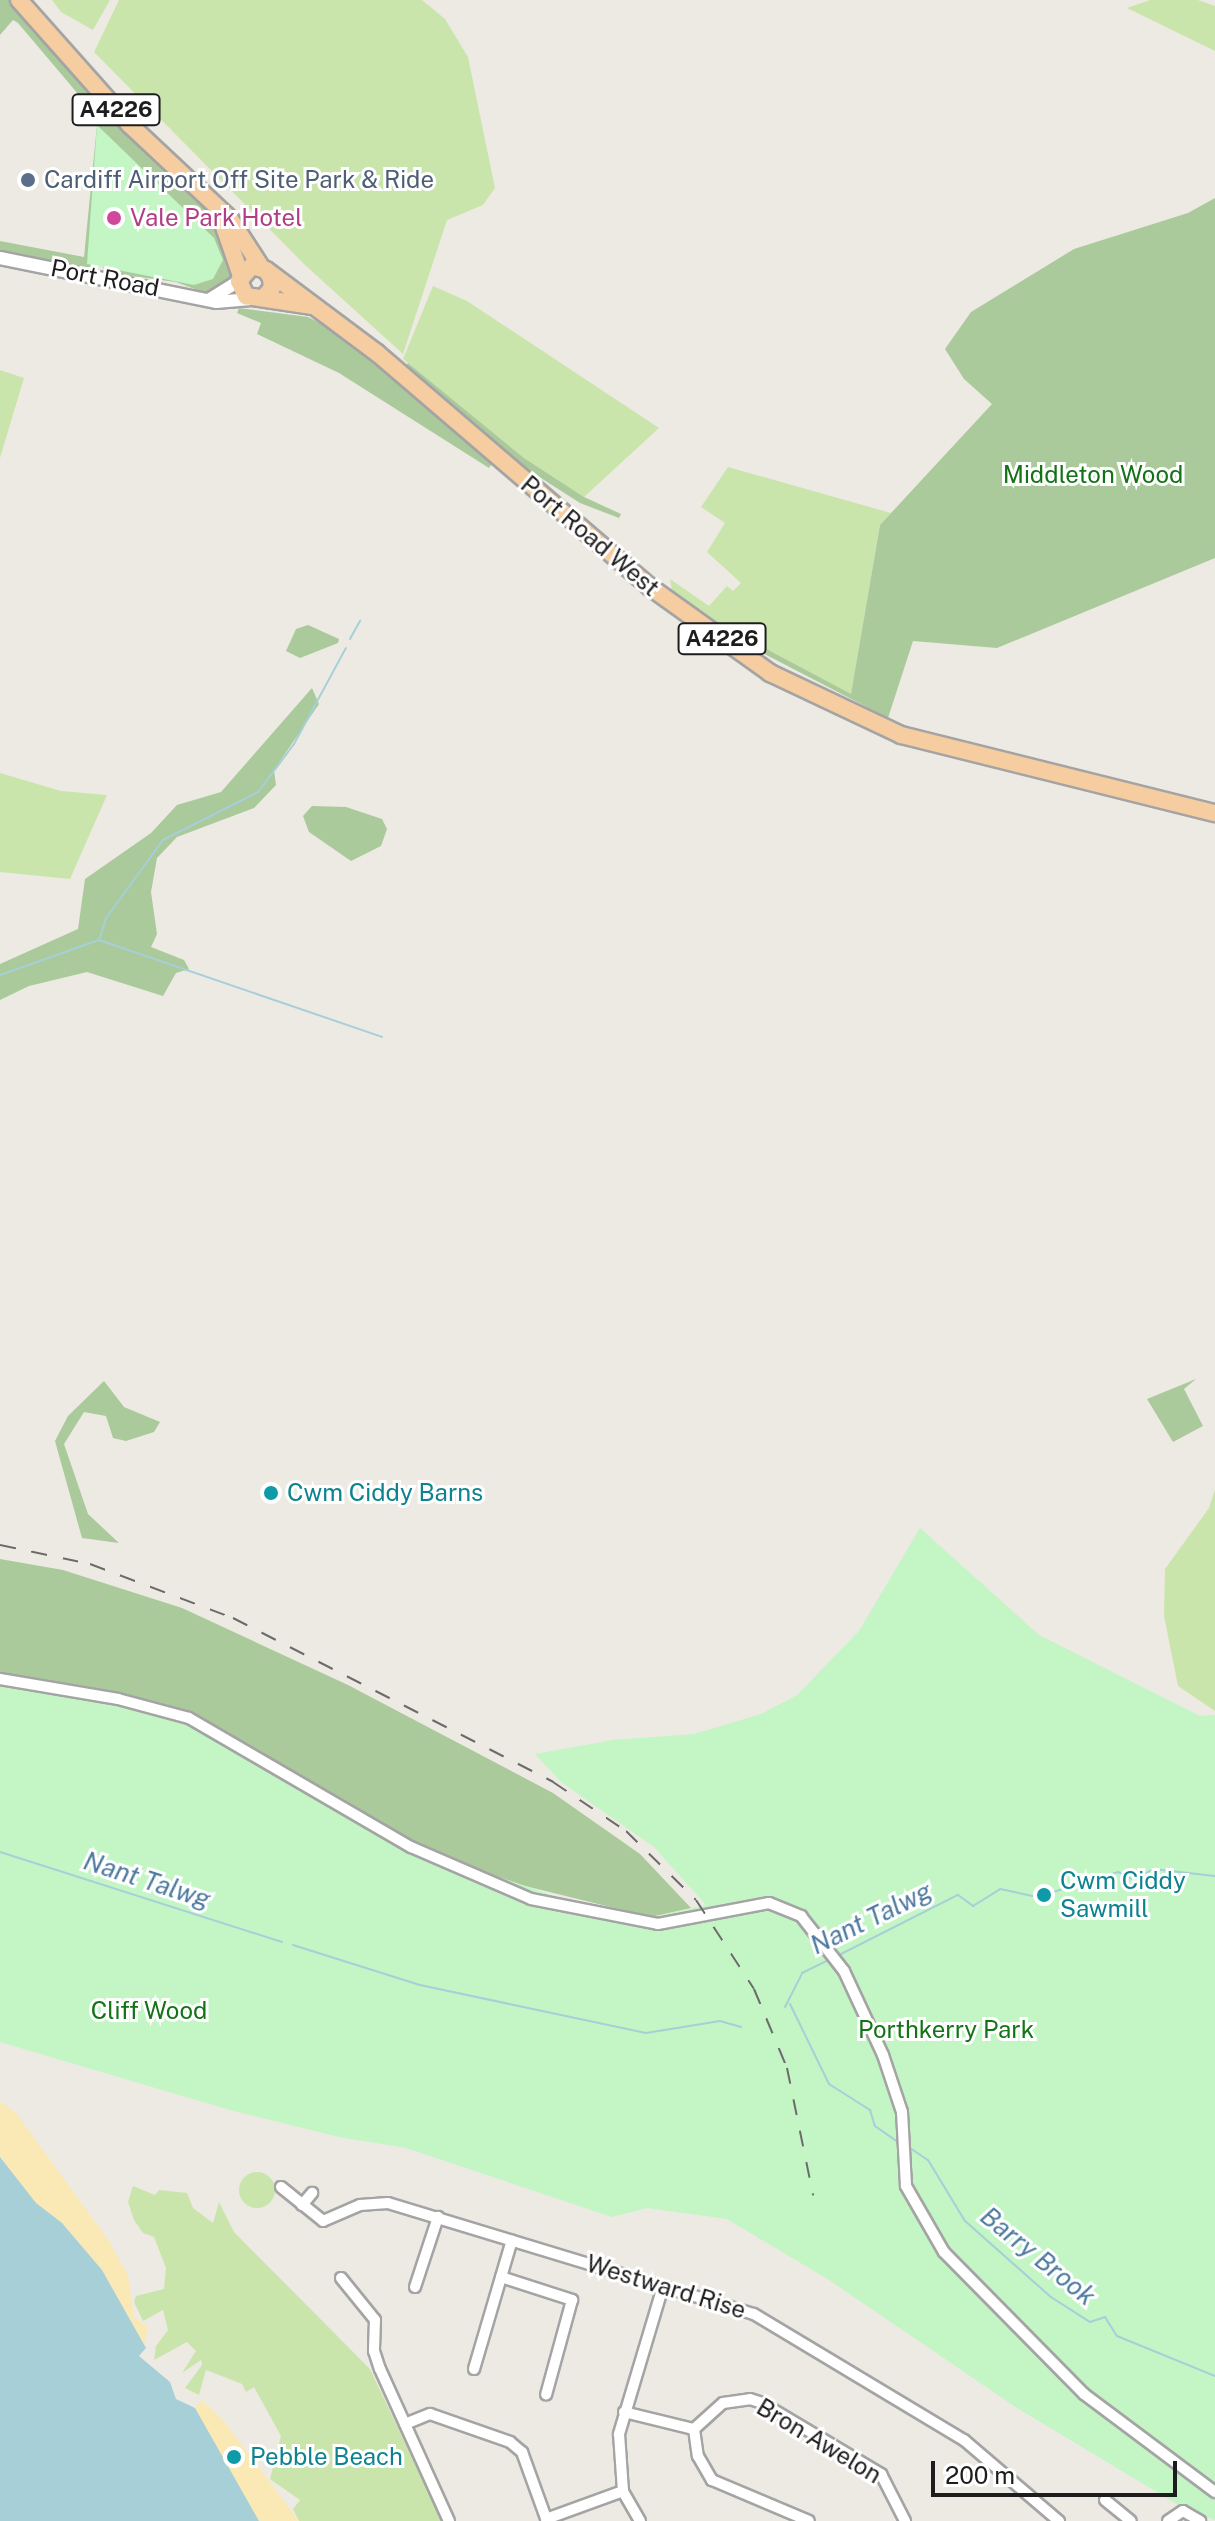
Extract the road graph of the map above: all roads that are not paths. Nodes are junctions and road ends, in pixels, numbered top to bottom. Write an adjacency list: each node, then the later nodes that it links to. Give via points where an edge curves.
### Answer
1 (19, 0): 2 (main road, A4226, via 130,125)
2 (220, 214): 4 (main road, A4226); 5 (main road, A4226)
3 (0, 258): 7 (street, Port Road)
4 (263, 268): 5 (main road, via 252,266); 6 (main road, via 272,288); 8 (main road, Port Road West / A4226)
5 (240, 278): 6 (main road, A4226); 7 (street)
6 (257, 298): 7 (street, Port Road); 8 (main road, Port Road West / A4226)
7 (210, 299)
8 (314, 307): 9 (main road, Port Road West / A4226, via 377,353 650,587 770,673 901,735)
9 (1215, 813)
10 (0, 1679): 26 (street, via 118,1699 189,1718 387,1835 531,1899 658,1924 769,1903 801,1916 835,1957 898,2092 906,2186 944,2252 1084,2394)
11 (281, 2187): 13 (street, Westward Rise)
12 (312, 2193): 13 (street)
13 (302, 2205): 14 (street, Westward Rise, via 323,2221 372,2202)
14 (438, 2217): 15 (street, Westward Rise); 19 (street)
15 (512, 2240): 16 (street); 18 (street, Westward Rise)
16 (501, 2277): 20 (street); 21 (street, via 572,2300)
17 (341, 2278): 23 (street, via 375,2320 374,2351)
18 (663, 2286): 22 (street); 33 (street, Westward Rise, via 721,2300 796,2336 964,2440)
19 (415, 2287)
20 (474, 2369)
21 (546, 2395)
22 (624, 2412): 24 (street); 25 (street, via 617,2451)
23 (405, 2424): 28 (street, via 430,2414 510,2442 522,2452); 29 (street)
24 (694, 2429): 31 (street, via 698,2456 712,2480); 32 (street, Bron Awelon, via 723,2403 762,2403 881,2474)
25 (623, 2491): 28 (street); 30 (street)
26 (1215, 2492)
27 (1105, 2500): 34 (street)
28 (547, 2520)
29 (449, 2521)
30 (640, 2521)
31 (809, 2521)
32 (905, 2521)
33 (1059, 2521)
34 (1131, 2521)
35 (1168, 2521): 36 (street, via 1183,2511)
36 (1200, 2521)

